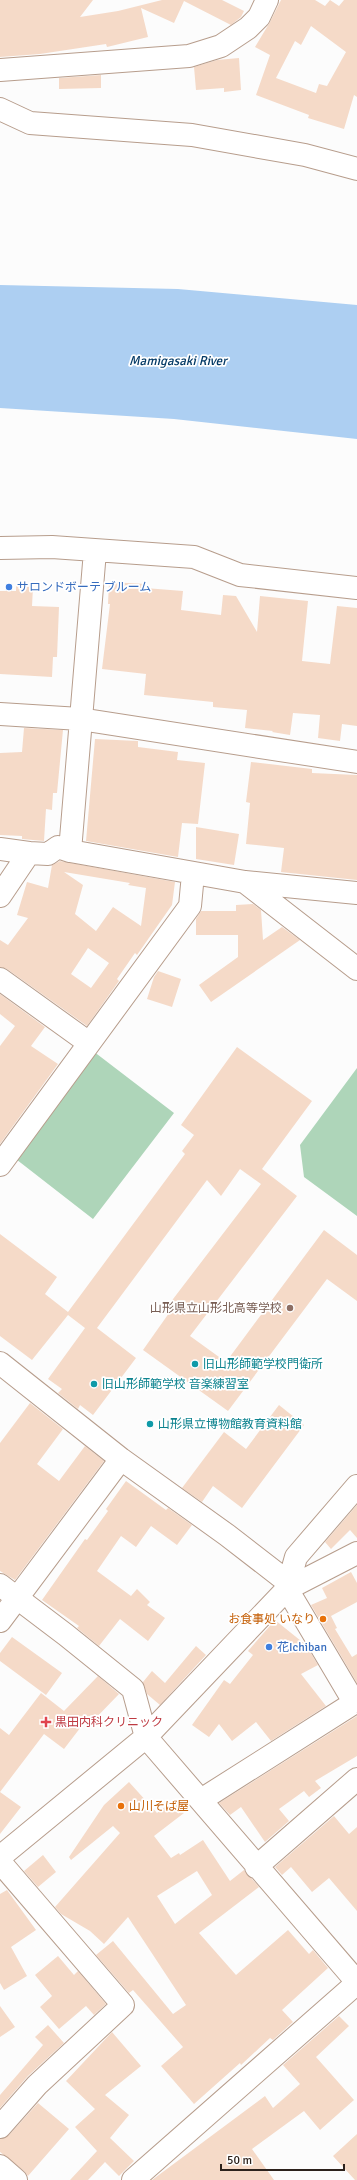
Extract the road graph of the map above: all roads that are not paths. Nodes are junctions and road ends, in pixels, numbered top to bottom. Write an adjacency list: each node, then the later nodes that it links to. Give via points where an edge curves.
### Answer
1 (268, 0): 2 (street, via 259,17 248,28 221,46 189,56)
2 (0, 70)
3 (0, 108): 4 (street, via 30,123 192,135 305,155)
4 (357, 168)
5 (0, 548): 6 (street, via 52,547)
6 (95, 551): 7 (street, via 194,557 240,575); 9 (street)
7 (357, 588)
8 (0, 714): 9 (street)
9 (80, 719): 10 (street); 12 (street)
10 (357, 762)
11 (0, 849): 13 (street)
12 (70, 851): 13 (street, via 58,847 48,854); 14 (street)
13 (29, 853): 17 (street)
14 (193, 874): 15 (street); 20 (street, via 190,906)
15 (245, 882): 16 (street); 18 (street)
16 (357, 893)
17 (0, 896)
18 (357, 969)
19 (0, 979): 20 (street)
20 (89, 1043): 21 (street)
21 (0, 1163)
22 (0, 1363): 23 (street)
23 (121, 1459): 26 (street, via 227,1535); 27 (street)
24 (357, 1486): 26 (street, via 296,1557)
25 (357, 1553): 26 (street)
26 (288, 1586): 29 (street); 30 (street)
27 (8, 1591): 28 (street); 30 (street, via 133,1689)
28 (0, 1621)
29 (355, 1701): 32 (street)
30 (146, 1737): 32 (street); 33 (street)
31 (357, 1779): 35 (street)
32 (201, 1800): 35 (street)
33 (0, 1857)
34 (0, 1862): 37 (street, via 123,2005 37,2085)
35 (256, 1867): 36 (street)
36 (357, 1983): 40 (street)
37 (0, 2127)
38 (0, 2166): 39 (street)
39 (16, 2180)
40 (133, 2180)

